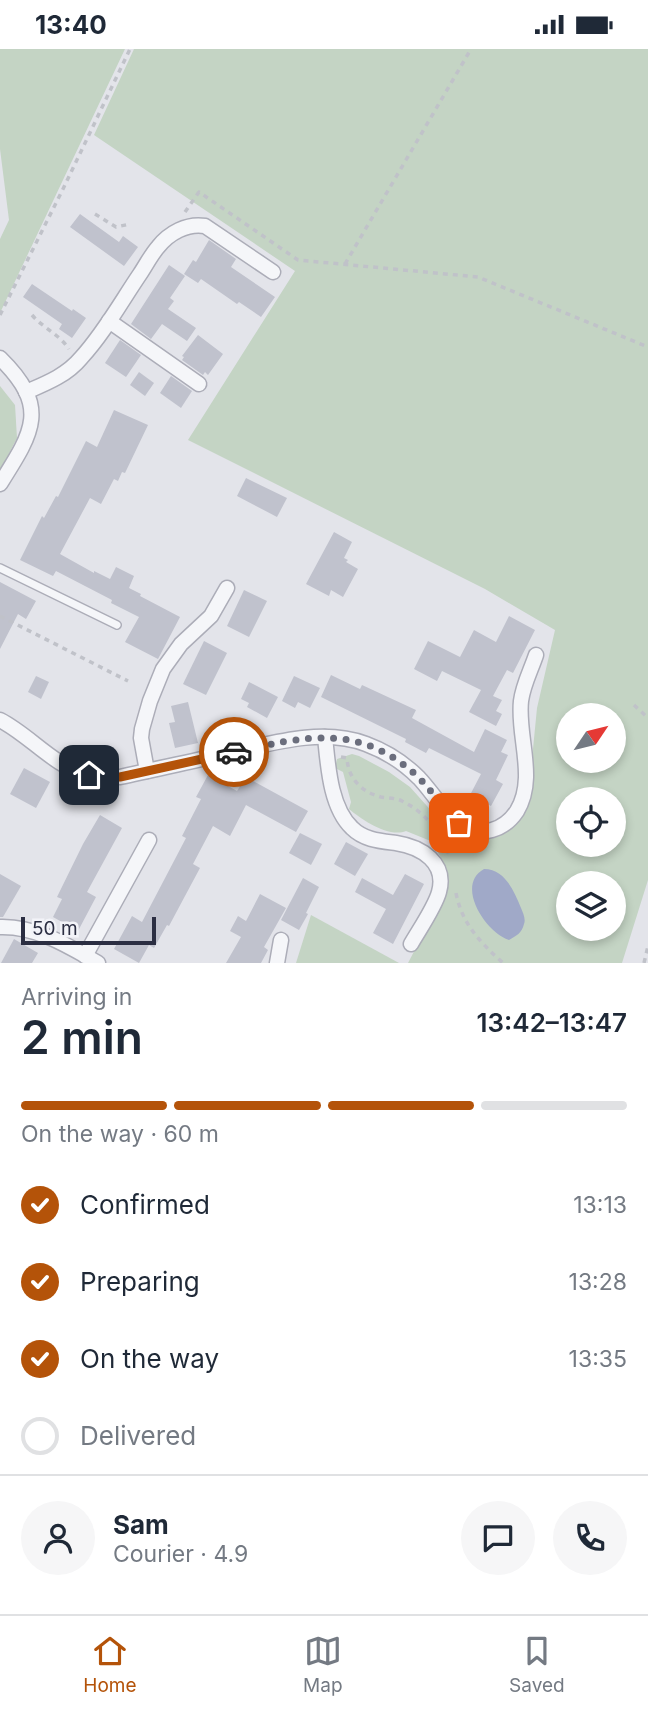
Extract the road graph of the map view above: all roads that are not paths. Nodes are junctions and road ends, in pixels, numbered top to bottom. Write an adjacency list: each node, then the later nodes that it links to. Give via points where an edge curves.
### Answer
1 (273, 272): 2 (street, via 205,226 180,229 158,246)
2 (109, 321): 4 (street); 5 (street, via 72,369)
3 (0, 358): 5 (street)
4 (200, 384)
5 (26, 392): 6 (street, via 31,428)
6 (0, 484)
7 (0, 568): 9 (lane)
8 (227, 588): 13 (street, via 211,616 181,644 163,670 142,729)
9 (117, 625)
10 (536, 655): 12 (street, via 521,700 524,794 511,819 497,829 473,831 459,823 417,777 382,751 362,742)
11 (0, 720): 13 (street, via 77,771 101,777)
12 (325, 737): 13 (street, via 294,739); 17 (street, via 333,793 345,821 369,839 419,849 436,864 439,892)
13 (147, 771)
14 (149, 840): 18 (street)
15 (0, 927): 18 (street, via 39,932)
16 (281, 940): 19 (street)
17 (411, 944)
18 (91, 959)
19 (277, 963)

